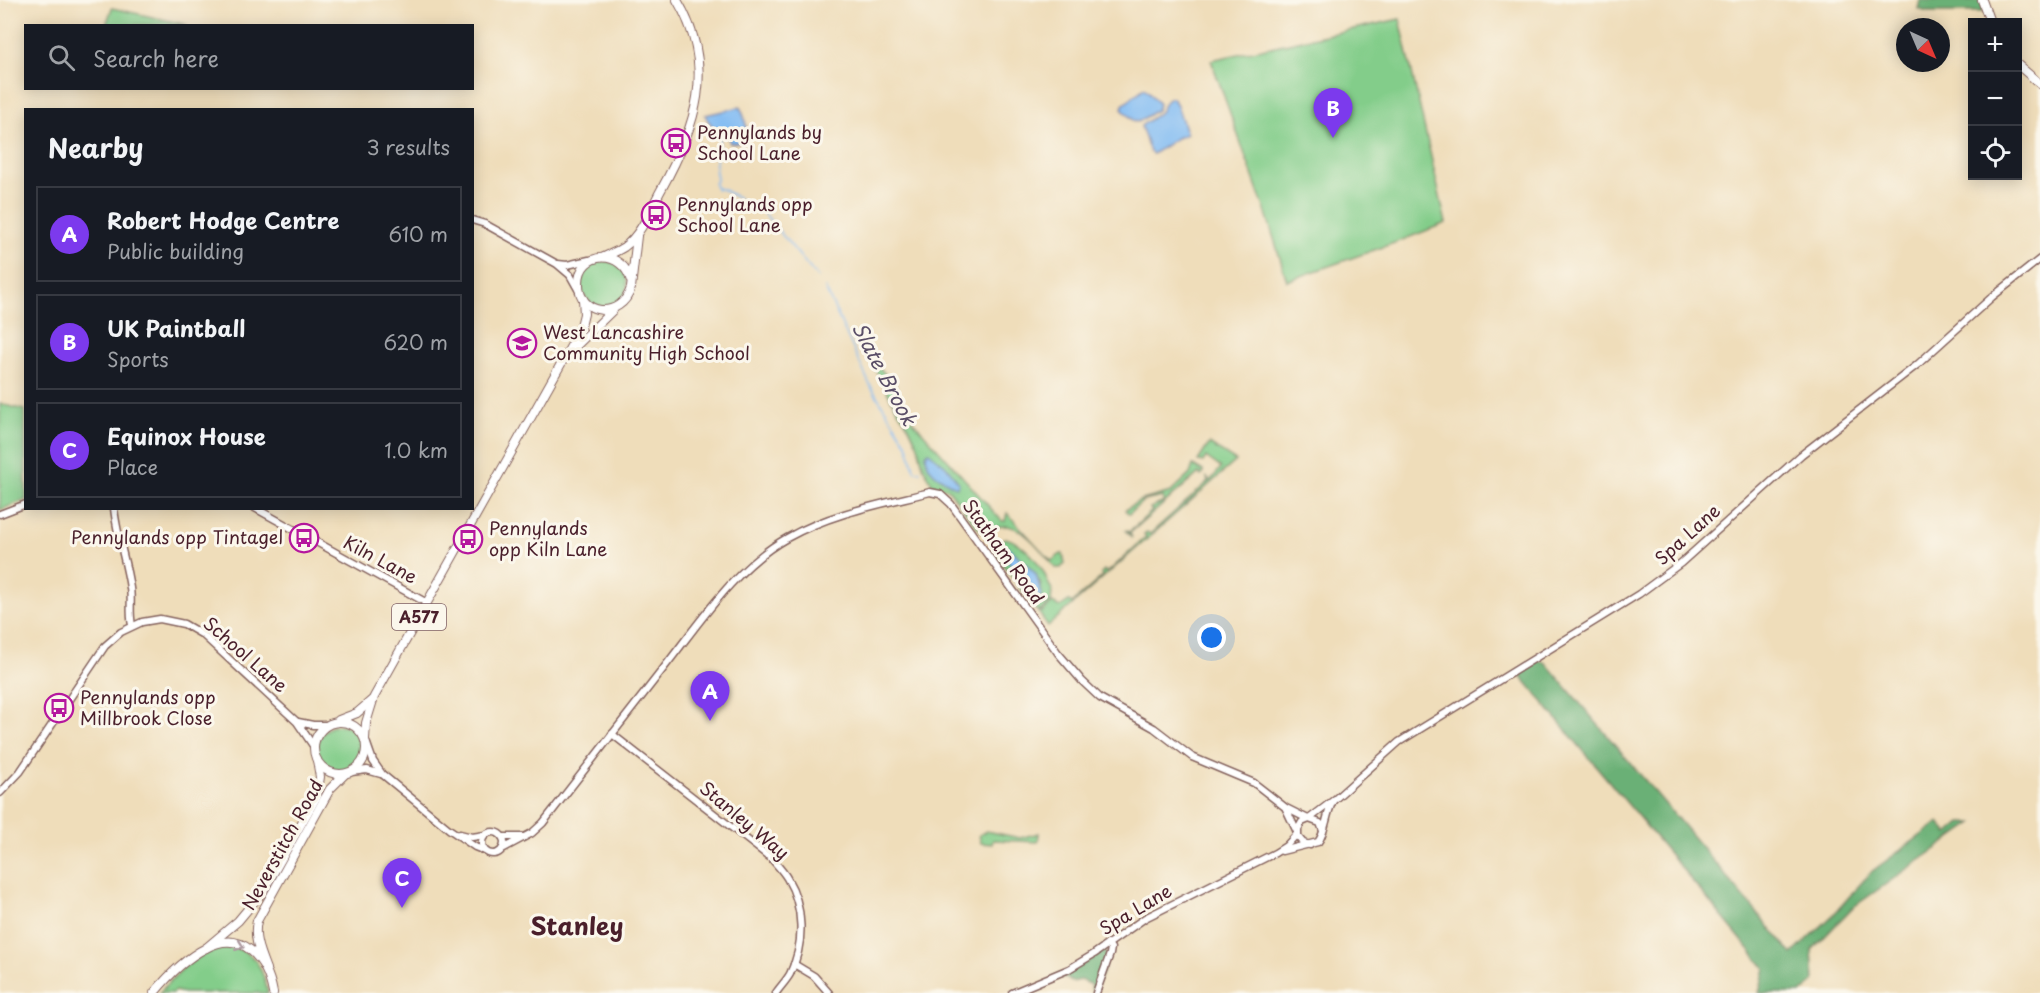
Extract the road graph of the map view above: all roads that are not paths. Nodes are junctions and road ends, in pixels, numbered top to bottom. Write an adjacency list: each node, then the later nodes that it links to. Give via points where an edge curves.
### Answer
1 (677, 0): 7 (main road, A577, via 696,47 697,106 680,156)
2 (1982, 0): 3 (main road)
3 (1989, 18)
4 (2022, 68): 5 (main road)
5 (2040, 84)
6 (474, 221): 10 (street)
7 (638, 232): 8 (main road, A577, via 627,245); 11 (main road, A577)
8 (600, 258): 10 (street); 11 (main road, via 619,261); 12 (main road, A577, via 589,263 579,277)
9 (2040, 259): 32 (street, Spa Lane, via 1917,365 1793,461 1665,577 1413,732)
10 (557, 264): 12 (street, via 570,275)
11 (631, 281): 13 (main road, A577, via 629,295)
12 (581, 296): 13 (main road, via 594,308); 14 (main road, A577, via 584,319)
13 (616, 308): 14 (main road, A577)
14 (568, 355): 19 (main road, A577)
15 (24, 505): 18 (street)
16 (114, 510): 20 (street, via 130,590)
17 (259, 510): 19 (street, Kiln Lane)
18 (0, 514)
19 (427, 603): 21 (main road, A577)
20 (132, 626): 22 (street, School Lane, via 160,619 190,627); 31 (street, School Lane, via 105,646 20,772)
21 (374, 697): 23 (main road, A577, via 356,713); 26 (main road, A577)
22 (297, 722): 24 (street); 27 (street, School Lane)
23 (335, 722): 24 (main road, A577); 26 (main road, via 357,727)
24 (327, 725): 27 (main road, via 317,734)
25 (612, 734): 33 (street, Statham Road, via 706,614 764,553 826,520 935,492 951,504 1058,653 1100,698 1154,728 1192,757 1254,783); 40 (street, Statham Road, via 543,823); 49 (street, Stanley Way, via 772,859 787,877 800,918)
26 (366, 741): 29 (main road, A577, via 363,761); 30 (street)
27 (314, 747): 28 (main road, A577)
28 (317, 760): 29 (main road, via 329,772); 43 (main road, Neverstitch Road / A577, via 319,789)
29 (348, 773): 30 (street, via 367,770); 43 (main road, Neverstitch Road / A577, via 330,789)
30 (382, 774): 37 (street)
31 (0, 794)
32 (1334, 800): 34 (street, Spa Lane); 35 (street, Spa Lane)
33 (1286, 808): 34 (street, Statham Road); 36 (street, Statham Road)
34 (1309, 819): 35 (street, via 1317,821); 36 (street, via 1302,822)
35 (1323, 831): 41 (street, via 1321,839)
36 (1297, 833): 41 (street, via 1303,843); 45 (street, Spa Lane)
37 (456, 834): 38 (street); 44 (street)
38 (486, 835): 39 (street, via 495,832); 44 (street, via 482,845)
39 (503, 837): 40 (street); 42 (street)
40 (524, 837): 42 (street, Statham Road)
41 (1310, 845): 45 (street, Spa Lane)
42 (504, 848): 44 (street, via 496,854)
43 (291, 849): 46 (main road, Neverstitch Road / A577)
44 (485, 851)
45 (1275, 852): 47 (street, Spa Lane, via 1158,910)
46 (271, 884): 48 (main road, Neverstitch Road / A577, via 238,921); 50 (main road, Neverstitch Road / A577, via 255,930)
47 (1108, 944): 55 (street, Spa Lane, via 1069,969); 56 (street, via 1110,954)
48 (206, 948): 50 (main road, A577, one-way to 50, via 222,942 239,944 253,952); 51 (main road, A577)
49 (794, 964): 53 (street, Stanley Way); 54 (street, via 814,976)
50 (266, 969): 52 (main road, A577)
51 (154, 993)
52 (275, 993)
53 (776, 993)
54 (828, 993)
55 (1012, 993)
56 (1096, 993)

